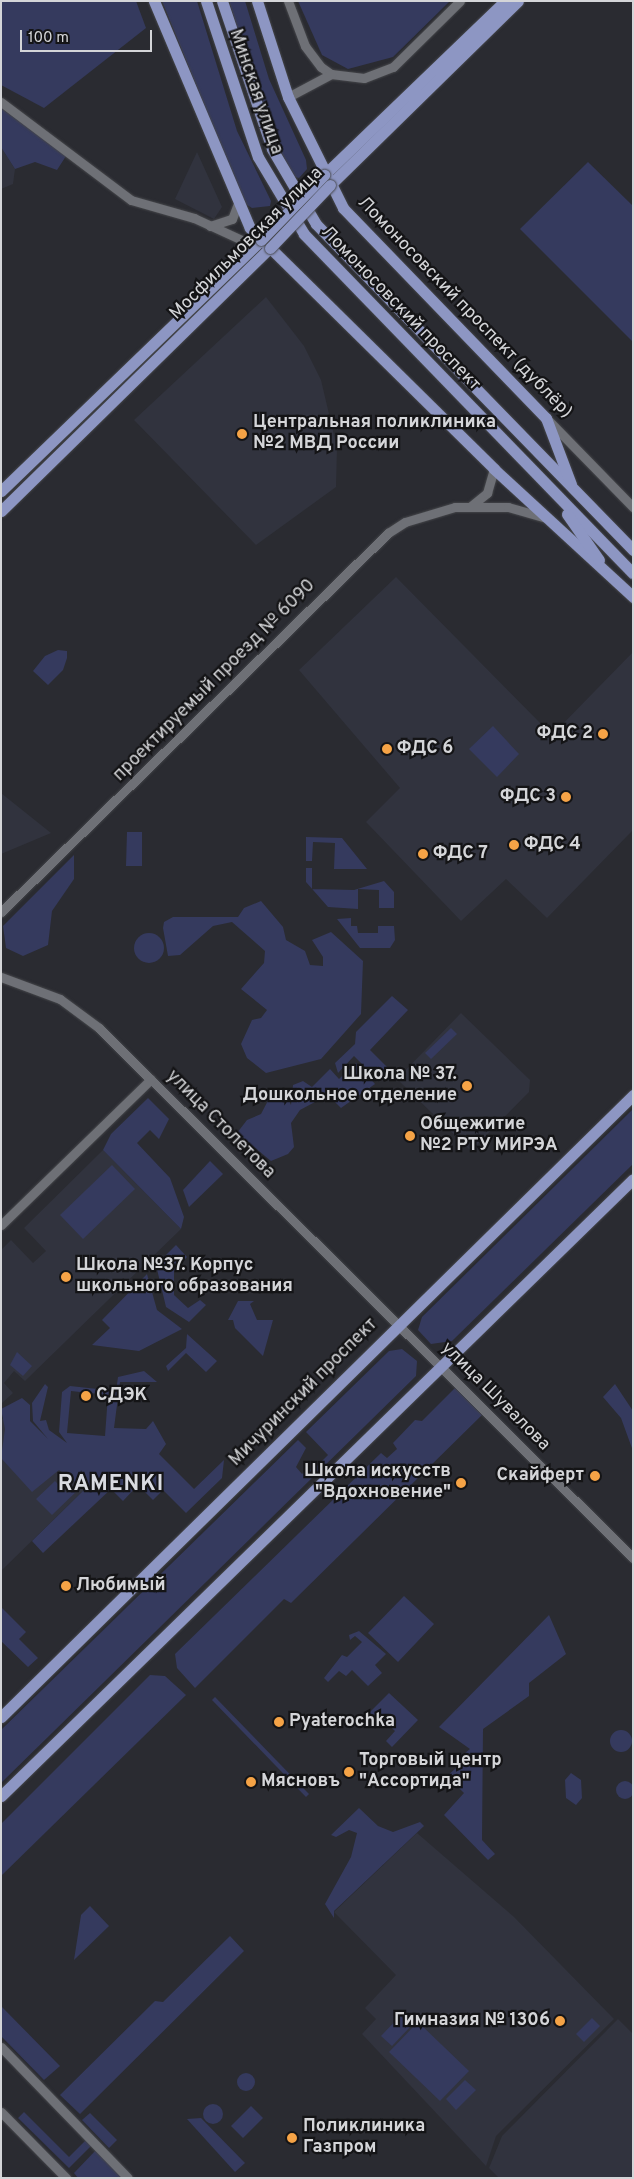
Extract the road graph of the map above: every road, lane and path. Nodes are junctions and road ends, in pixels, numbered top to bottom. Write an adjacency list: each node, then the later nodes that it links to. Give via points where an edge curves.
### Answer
1 (154, 1): 16 (main road)
2 (206, 1): 15 (main road, Минская улица, via 243,121)
3 (222, 1): 13 (main road, Минская улица, via 257,114)
4 (257, 1): 10 (main road, Ломоносовский проспект (дублёр))
5 (288, 1): 9 (street, via 305,46)
6 (460, 1): 9 (street, via 393,67 364,78)
7 (505, 1): 12 (main road, Мосфильмовская улица)
8 (518, 1): 14 (main road, Мосфильмовская улица)
9 (331, 74): 10 (street)
10 (288, 97): 12 (main road, Ломоносовский проспект (дублёр))
11 (1, 102): 17 (street, via 132,200)
12 (324, 175): 14 (main road, Ломоносовский проспект (дублёр)); 18 (main road, Мосфильмовская улица, bridge)
13 (288, 183): 22 (main road, Ломоносовский проспект, via 343,256)
14 (330, 185): 18 (main road, Мосфильмовская улица, bridge); 19 (main road, Ломоносовский проспект (дублёр), via 343,208)
15 (276, 192): 21 (main road, Ломоносовский проспект, via 332,268)
16 (238, 203): 17 (street, via 232,218); 18 (main road)
17 (210, 226): 18 (street)
18 (262, 244): 20 (main road); 23 (main road, Мосфильмовская улица); 26 (main road, Мосфильмовская улица)
19 (546, 418): 22 (main road); 25 (street, Ломоносовский проспект (дублёр))
20 (494, 469): 24 (street, via 487,493); 27 (main road)
21 (546, 485): 29 (main road); 30 (main road, Ломоносовский проспект)
22 (572, 488): 28 (main road, Ломоносовский проспект)
23 (1, 491)
24 (471, 507): 27 (street, проектируемый проезд № 6090, via 508,507); 32 (street, проектируемый проезд № 6090, via 405,522 388,534)
25 (633, 507)
26 (1, 512)
27 (544, 517): 29 (main road)
28 (633, 550)
29 (608, 572): 31 (main road)
30 (633, 573)
31 (633, 597)
32 (1, 912)
33 (1, 971): 35 (street)
34 (1, 977): 35 (street, улица Столетова)
35 (16, 980): 36 (street, улица Столетова, via 72,1006)
36 (152, 1079): 39 (street); 40 (street, улица Столетова)
37 (633, 1095): 40 (main road, Мичуринский проспект)
38 (633, 1179): 41 (main road)
39 (1, 1226)
40 (395, 1326): 41 (street, улица Шувалова); 43 (main road, Мичуринский проспект)
41 (441, 1365): 42 (street, улица Шувалова); 44 (main road)
42 (633, 1558)
43 (1, 1717)
44 (1, 1796)
45 (1, 2046): 48 (street)
46 (1, 2112): 47 (street)
47 (66, 2178)
48 (128, 2178)

